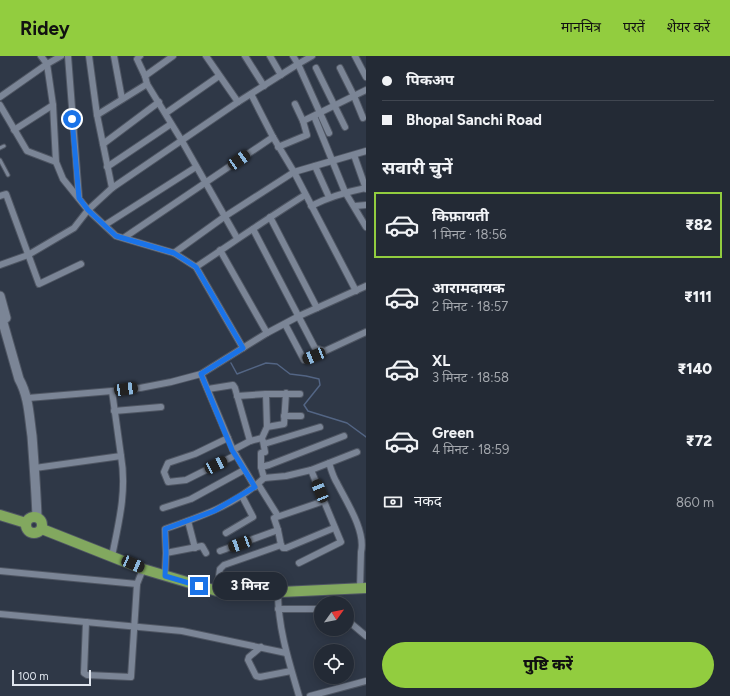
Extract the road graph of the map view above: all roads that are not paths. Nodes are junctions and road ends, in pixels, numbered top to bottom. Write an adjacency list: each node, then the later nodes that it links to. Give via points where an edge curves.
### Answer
1 (40, 56): 14 (street)
2 (61, 56): 14 (street)
3 (68, 56): 67 (street)
4 (89, 56): 37 (street)
5 (114, 56): 28 (street)
6 (140, 56): 19 (street, via 136,59)
7 (173, 56): 19 (street)
8 (206, 56): 20 (street)
9 (246, 56): 23 (street)
10 (270, 56): 18 (street)
11 (293, 56): 15 (street)
12 (312, 56): 15 (street)
13 (355, 56): 21 (street)
14 (47, 64): 27 (street); 33 (street)
15 (298, 64): 18 (street); 36 (street)
16 (316, 68): 34 (street)
17 (340, 68): 26 (street)
18 (281, 75): 23 (street)
19 (146, 76): 22 (street)
20 (219, 76): 30 (street); 35 (street)
21 (366, 77)
22 (147, 84): 28 (street); 29 (street)
23 (264, 86): 25 (street)
24 (366, 90): 26 (street)
25 (251, 94): 30 (street); 44 (street)
26 (354, 96): 34 (street); 38 (street)
27 (0, 97)
28 (122, 99): 37 (street)
29 (159, 102): 35 (street); 46 (street)
30 (238, 102): 45 (street)
31 (295, 104): 39 (street)
32 (0, 105): 42 (street)
33 (53, 105): 42 (street); 54 (street)
34 (335, 106): 36 (street); 41 (street)
35 (166, 113): 40 (street)
36 (317, 114): 39 (street); 43 (street); 53 (street)
37 (97, 115): 46 (street)
38 (363, 118)
39 (303, 121): 48 (street, via 307,135)
40 (171, 124): 45 (street); 56 (street)
41 (345, 126)
42 (14, 130): 54 (street, via 27,151)
43 (329, 133)
44 (273, 137): 48 (street); 60 (street)
45 (182, 141): 57 (street); 62 (street)
46 (103, 144): 56 (street)
47 (4, 146): 49 (lane)
48 (278, 147): 58 (street)
49 (0, 148)
50 (366, 151): 51 (street)
51 (354, 155): 53 (street); 61 (street)
52 (0, 160): 59 (lane)
53 (333, 160): 55 (street); 63 (street)
54 (56, 162): 67 (street, via 63,179)
55 (315, 166): 58 (street); 66 (street)
56 (107, 167): 62 (street)
57 (196, 167): 60 (street); 74 (street)
58 (294, 172): 64 (street); 72 (street)
59 (8, 175)
60 (205, 184): 72 (street); 77 (street)
61 (365, 186): 63 (street)
62 (112, 188): 71 (street)
63 (345, 192): 66 (street); 70 (street)
64 (305, 195): 69 (street); 73 (street)
65 (0, 196): 81 (street, via 6,194)
66 (329, 197): 69 (street)
67 (79, 198): 71 (street)
68 (366, 205): 70 (street)
69 (311, 206): 86 (street)
70 (355, 206): 75 (street)
71 (88, 210): 74 (street); 81 (street, via 74,228)
72 (224, 217): 78 (street); 80 (street)
73 (270, 217): 76 (street); 88 (street)
74 (105, 225): 77 (street, via 116,236)
75 (366, 227)
76 (253, 229): 78 (street); 89 (street)
77 (125, 237): 80 (street)
78 (237, 238): 79 (street)
79 (220, 250): 84 (street); 92 (street)
80 (174, 253): 84 (street)
81 (28, 255): 82 (street, via 39,284); 83 (street)
82 (81, 264)
83 (0, 265)
84 (196, 267): 93 (street)
85 (366, 286): 86 (street)
86 (356, 291): 88 (street)
87 (0, 303): 102 (main road)
88 (318, 308): 89 (street)
89 (299, 316): 90 (street); 94 (street, via 315,348)
90 (284, 324): 92 (street); 94 (street, via 304,360)
91 (366, 332): 94 (street)
92 (267, 333): 93 (street)
93 (243, 348): 95 (street)
94 (325, 351)
95 (201, 374): 96 (street); 97 (street, via 171,382)
96 (208, 389): 101 (street, via 233,385); 110 (street)
97 (112, 391): 102 (street); 104 (street)
98 (286, 393): 99 (street); 100 (street); 105 (street)
99 (266, 394): 101 (street); 107 (street)
100 (300, 394)
101 (237, 396): 111 (street)
102 (28, 398): 118 (main road)
103 (161, 407): 104 (street)
104 (114, 410): 115 (street)
105 (284, 416): 106 (street); 107 (street, via 284,424)
106 (301, 416)
107 (267, 427): 112 (street)
108 (320, 427): 112 (street)
109 (344, 436): 117 (street)
110 (228, 438): 113 (street); 113 (street, via 195,454 168,463 164,472 168,482 186,480)
111 (250, 441): 112 (street); 113 (street)
112 (263, 441): 117 (street, via 265,452 261,453)
113 (234, 452): 119 (street)
114 (357, 452): 116 (street)
115 (121, 456): 118 (street); 142 (street, via 124,488 122,512)
116 (329, 463): 120 (street); 148 (street, via 336,482 360,526)
117 (260, 467): 121 (street)
118 (35, 468): 128 (main road)
119 (244, 470): 122 (street); 125 (street, via 192,500)
120 (311, 470): 121 (street); 124 (street)
121 (264, 478): 122 (street)
122 (257, 485): 123 (street); 127 (street)
123 (242, 496): 129 (street); 134 (street, via 253,517)
124 (324, 501): 127 (street); 131 (street)
125 (163, 508)
126 (0, 515): 130 (main road)
127 (278, 516): 133 (street, via 274,518)
128 (37, 517): 130 (main road, via 29,518); 132 (main road, via 41,521)
129 (188, 521): 137 (street); 139 (street, via 165,529)
130 (26, 522): 132 (main road, via 26,528 32,533)
131 (334, 528): 136 (street, via 286,548); 143 (street, via 340,543)
132 (42, 529): 142 (main road)
133 (278, 530): 135 (street); 136 (street)
134 (226, 533)
135 (251, 540): 138 (street); 141 (street)
136 (281, 544): 141 (street)
137 (195, 548): 139 (street); 140 (street, via 202,546)
138 (220, 551)
139 (166, 553): 146 (street)
140 (206, 553)
141 (255, 553): 149 (street, via 222,566)
142 (112, 556): 144 (main road)
143 (299, 563)
144 (143, 569): 146 (main road); 147 (street)
145 (0, 571): 147 (street)
146 (165, 576): 149 (main road)
147 (137, 584): 156 (street)
148 (363, 589): 150 (main road)
149 (217, 591): 150 (main road, via 240,594)
150 (278, 593): 151 (street)
151 (278, 609): 152 (street); 159 (street)
152 (314, 609)
153 (0, 614): 154 (street)
154 (86, 622): 156 (street); 156 (street, via 83,670 87,675 131,677)
155 (354, 626): 157 (street)
156 (134, 627): 158 (street, via 182,631)
157 (366, 636)
158 (261, 647): 159 (street); 160 (street, via 248,660 256,676)
159 (286, 653): 160 (street)
160 (291, 670): 162 (street)
161 (366, 681): 163 (street)
162 (299, 696)
163 (310, 696)

